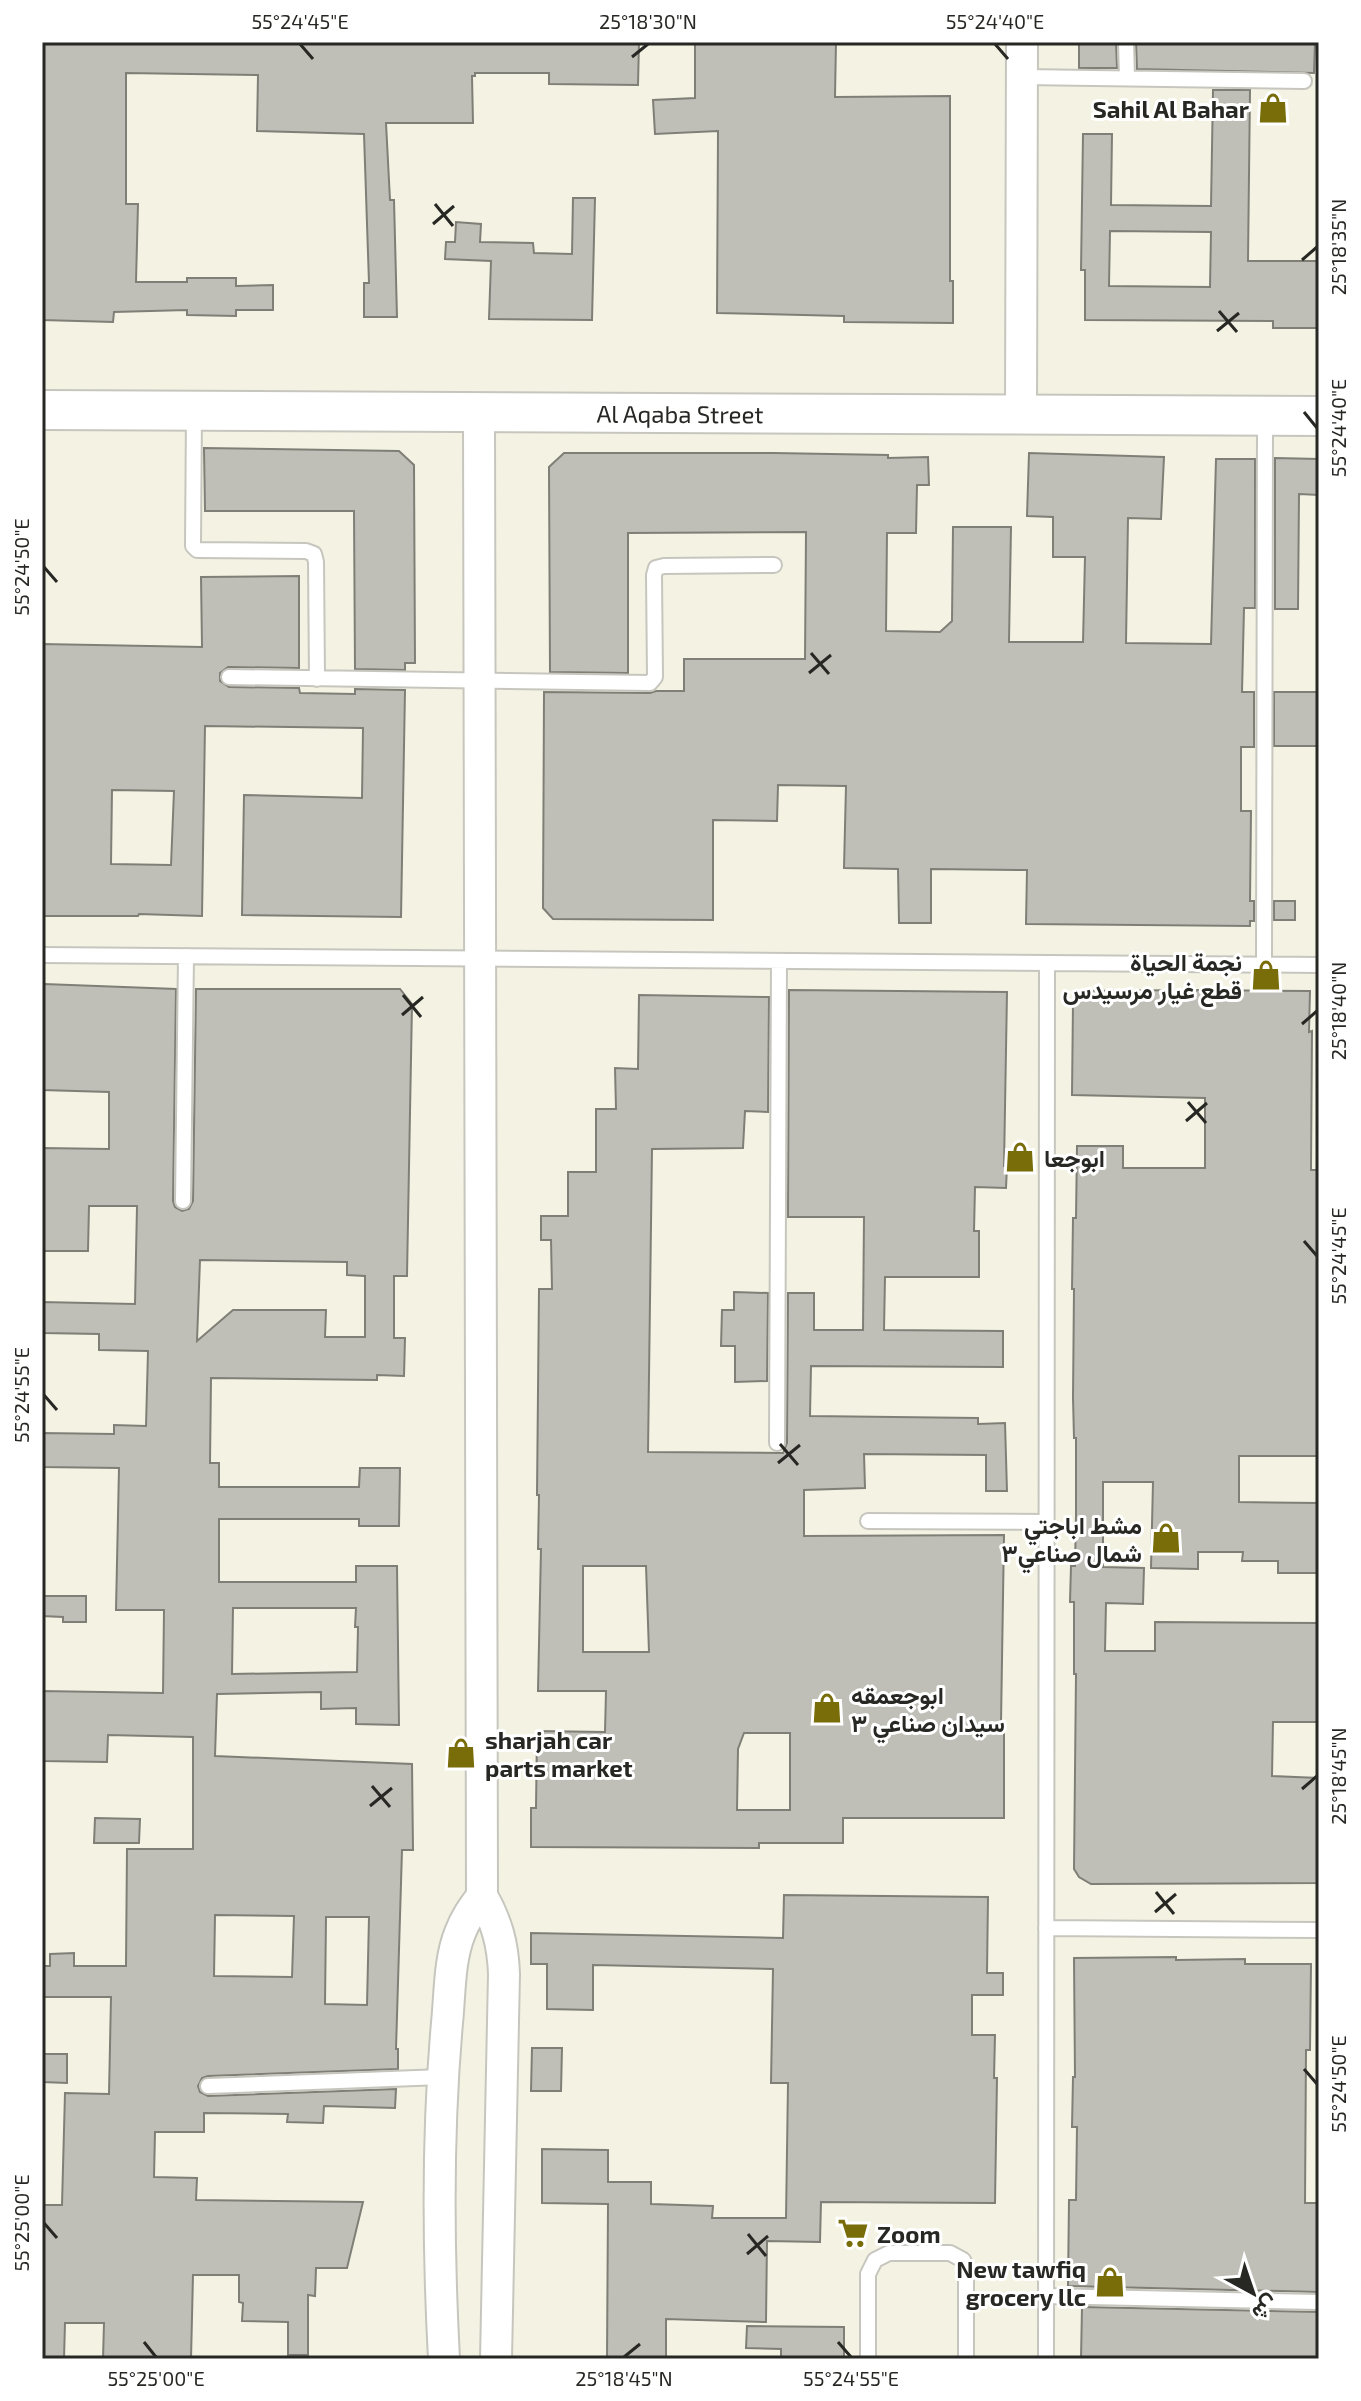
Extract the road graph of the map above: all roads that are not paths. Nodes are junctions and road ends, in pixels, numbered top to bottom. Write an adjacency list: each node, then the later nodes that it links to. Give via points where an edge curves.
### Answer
1 (1022, 42): 3 (street)
2 (1126, 42): 4 (lane)
3 (1022, 77): 4 (lane); 9 (street)
4 (1127, 78): 5 (lane)
5 (1304, 81)
6 (42, 410): 7 (street, Al Aqaba Street)
7 (194, 410): 8 (street, Al Aqaba Street); 14 (lane, via 193,546 314,554)
8 (479, 412): 9 (street, Al Aqaba Street); 15 (street)
9 (1021, 415): 10 (street, Al Aqaba Street)
10 (1265, 415): 11 (street, Al Aqaba Street); 21 (lane)
11 (1319, 416)
12 (774, 565): 15 (lane, via 656,568 655,677 650,683)
13 (229, 677): 14 (lane)
14 (317, 679): 15 (lane)
15 (480, 681): 18 (street)
16 (42, 955): 17 (lane)
17 (186, 956): 18 (lane); 23 (lane)
18 (480, 959): 19 (lane); 27 (street)
19 (779, 961): 20 (lane); 24 (lane)
20 (1047, 963): 21 (lane); 26 (lane)
21 (1264, 965): 22 (lane)
22 (1319, 965)
23 (183, 1201)
24 (777, 1443)
25 (868, 1521): 26 (lane)
26 (1046, 1522): 28 (lane)
27 (482, 1896): 30 (street, via 459,1934 454,1955); 35 (street, via 504,1954)
28 (1046, 1928): 29 (lane); 32 (lane)
29 (1319, 1930)
30 (442, 2077): 31 (lane); 34 (street, via 438,2176)
31 (208, 2086)
32 (1046, 2296): 33 (lane); 38 (lane)
33 (1319, 2302)
34 (444, 2359)
35 (496, 2359)
36 (868, 2359): 37 (lane, via 868,2274 875,2260 889,2253 950,2253 966,2266)
37 (966, 2359)
38 (1046, 2359)

